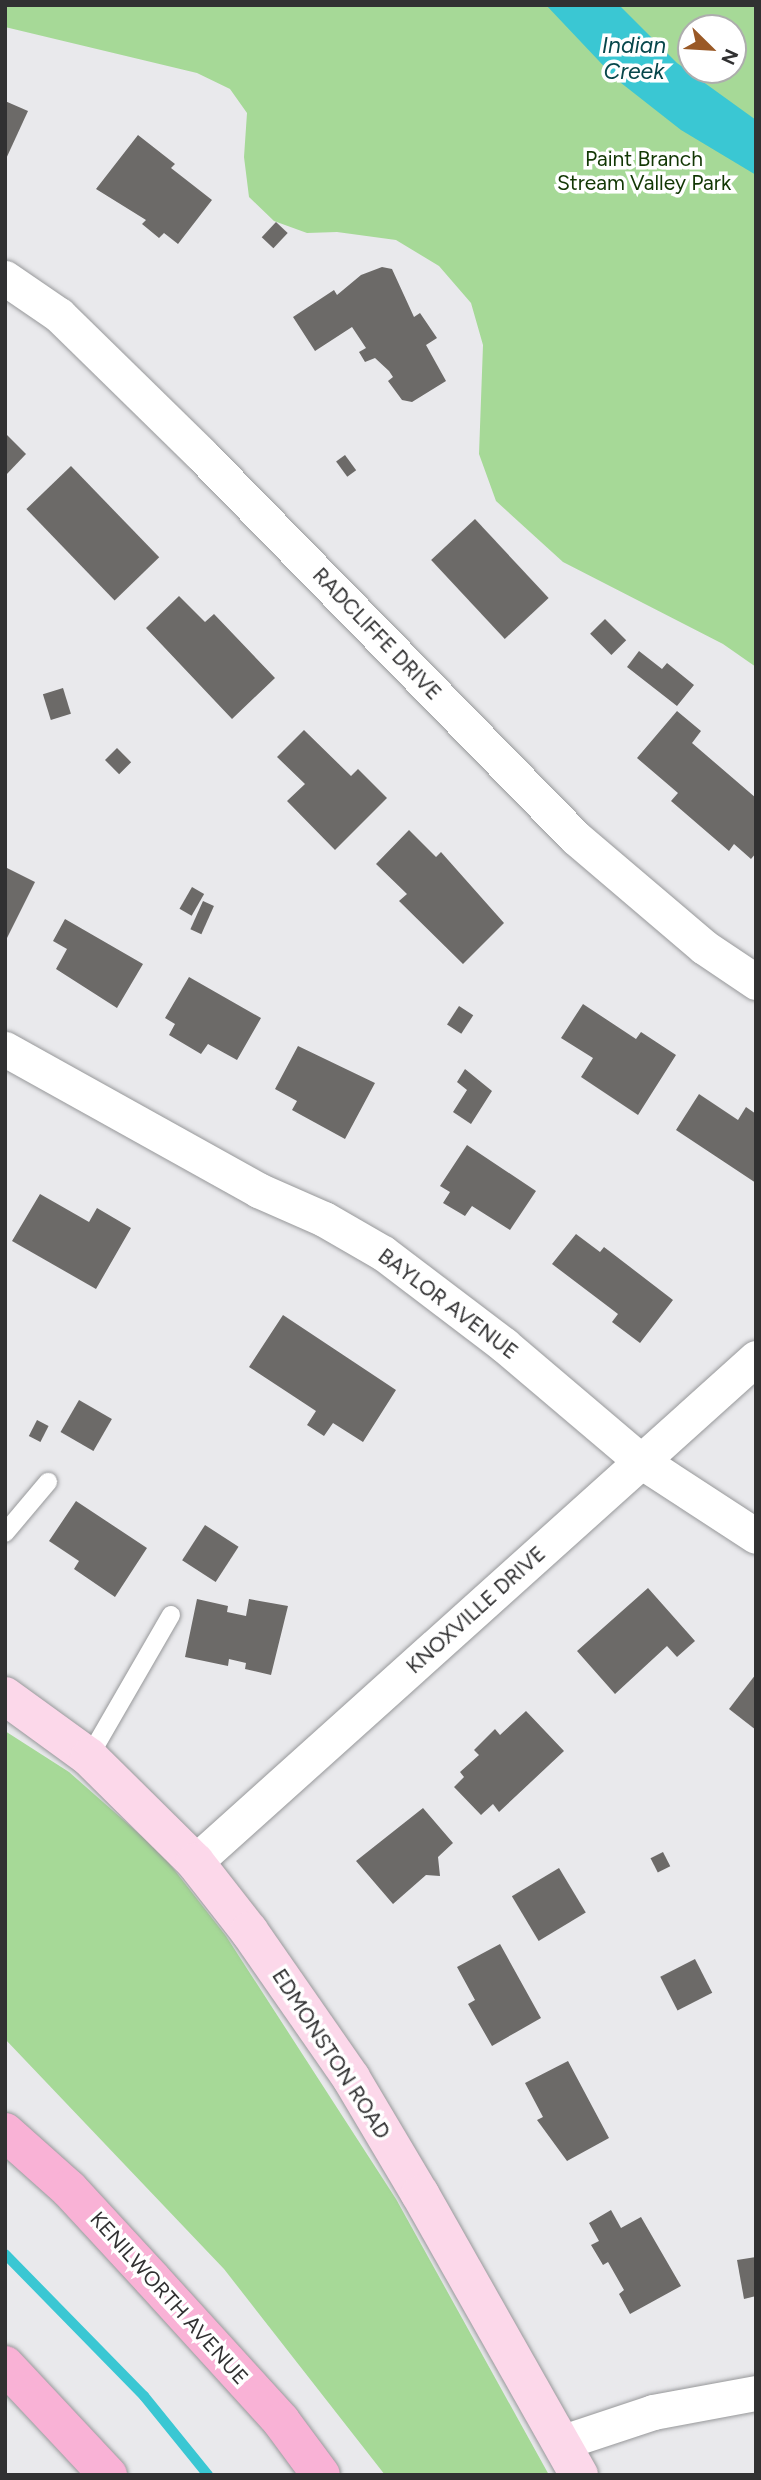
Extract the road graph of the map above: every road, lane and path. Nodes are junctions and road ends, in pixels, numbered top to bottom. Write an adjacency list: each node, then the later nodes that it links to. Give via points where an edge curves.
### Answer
1 (5, 278): 2 (street, RADCLIFFE DRIVE, via 59,315 200,453 576,838 704,947)
2 (756, 982)
3 (5, 1049): 5 (street, BAYLOR AVENUE, via 258,1190 324,1219 383,1253 482,1328)
4 (756, 1358): 5 (street, KNOXVILLE DRIVE)
5 (641, 1461): 8 (street, BAYLOR AVENUE); 12 (street, KNOXVILLE DRIVE)
6 (48, 1482): 7 (lane)
7 (5, 1533)
8 (756, 1536)
9 (171, 1615): 11 (lane)
10 (5, 1696): 11 (street, EDMONSTON ROAD)
11 (89, 1757): 12 (street, EDMONSTON ROAD)
12 (195, 1862): 16 (street, EDMONSTON ROAD, via 351,2078)
13 (5, 2132): 18 (main road, KENILWORTH AVENUE, via 69,2189 152,2278 281,2421)
14 (5, 2365): 17 (main road)
15 (756, 2393): 16 (street, via 653,2412)
16 (570, 2459)
17 (108, 2475)
18 (321, 2475)

